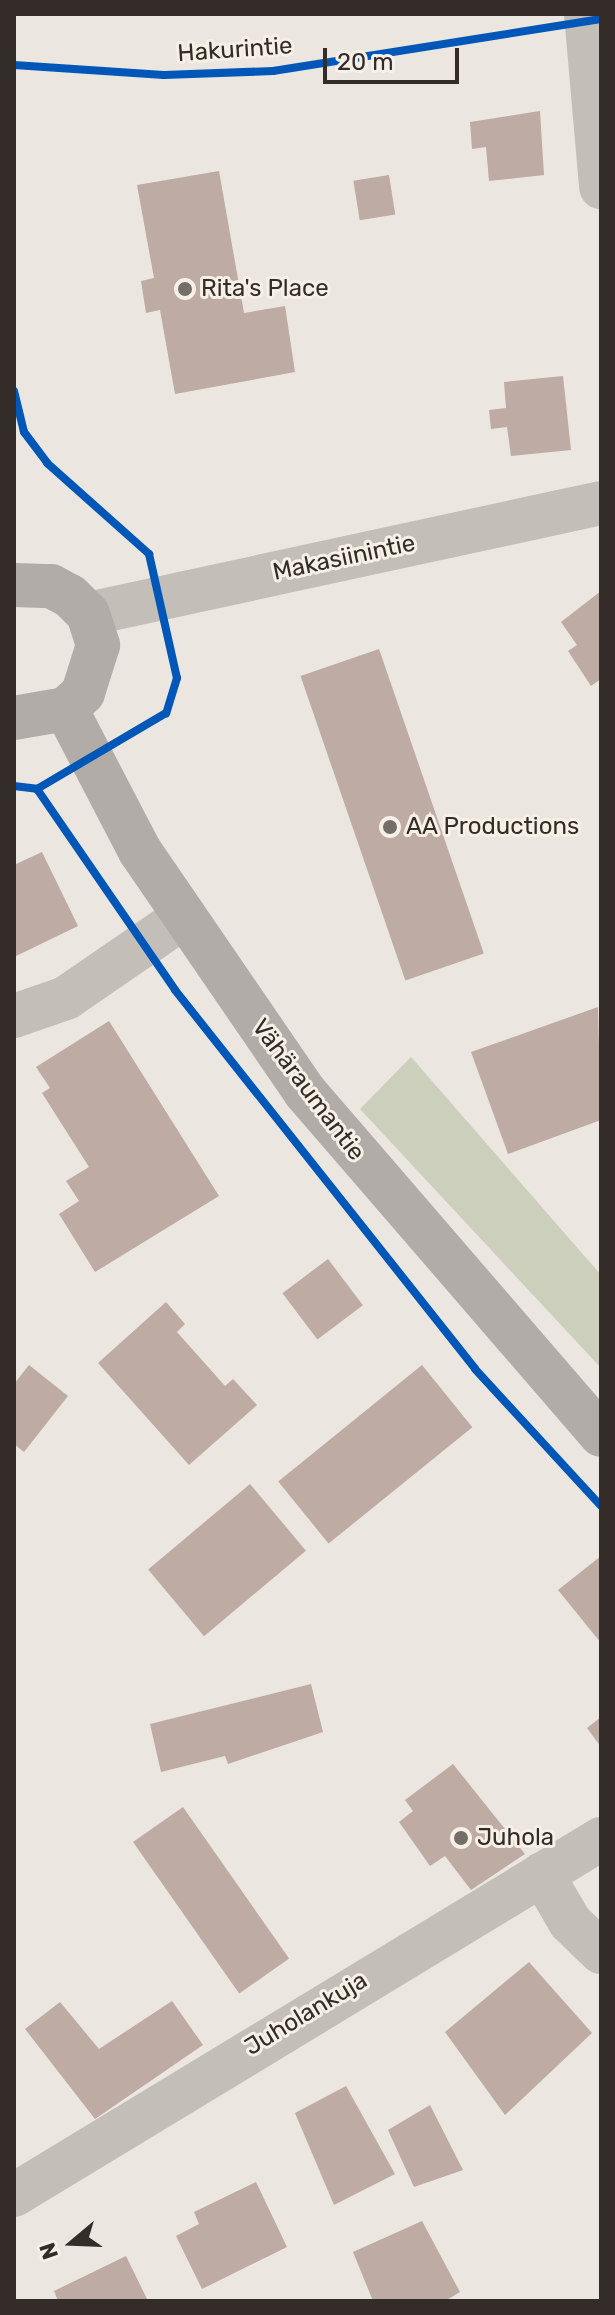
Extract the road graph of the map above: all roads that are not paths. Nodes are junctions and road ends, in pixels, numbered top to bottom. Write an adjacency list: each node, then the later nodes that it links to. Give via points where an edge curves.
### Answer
1 (586, 14): 2 (street)
2 (601, 187)
3 (601, 503): 5 (street, Makasiinintie)
4 (14, 585): 5 (main road, via 51,586)
5 (88, 614): 6 (main road, via 95,668)
6 (66, 709): 7 (main road); 8 (main road, Vähäraumantie)
7 (14, 718)
8 (184, 917): 9 (street, via 66,998); 10 (main road, Vähäraumantie, via 393,1203)
9 (14, 1016)
10 (601, 1435)
11 (601, 1839): 12 (street, Juholankuja)
12 (542, 1874): 13 (street, via 570,1922); 14 (street, Juholankuja)
13 (601, 1952)
14 (14, 2195)

